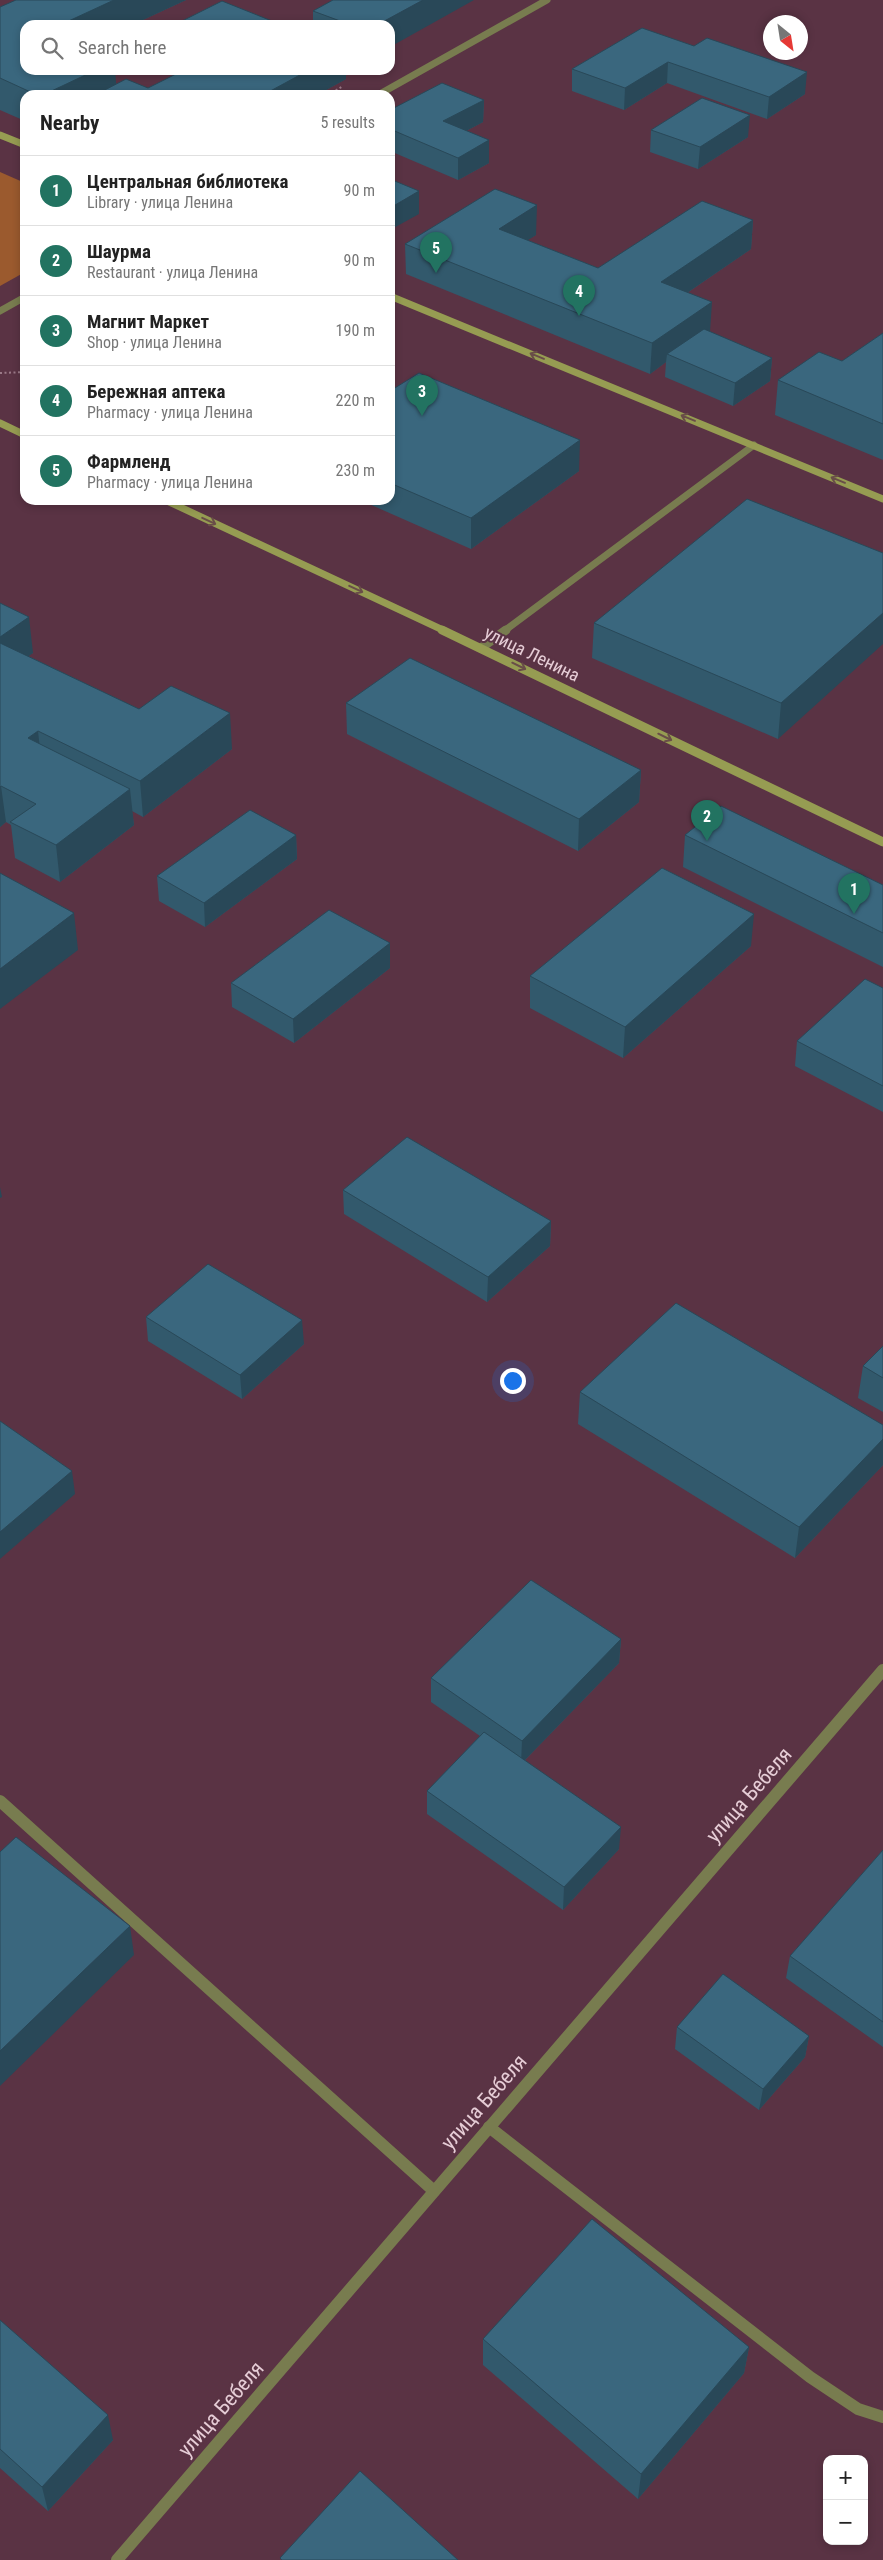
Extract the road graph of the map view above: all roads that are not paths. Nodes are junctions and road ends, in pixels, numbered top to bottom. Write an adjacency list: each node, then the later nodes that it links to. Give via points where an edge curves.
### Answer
1 (548, 0): 2 (street)
2 (387, 90)
3 (0, 135): 4 (street)
4 (20, 143)
5 (395, 298): 10 (street, one-way to 5)
6 (20, 299): 7 (street)
7 (0, 311)
8 (0, 423): 9 (street)
9 (20, 433)
10 (754, 445): 11 (street, one-way to 10); 13 (street)
11 (883, 498)
12 (176, 505): 13 (street, улица Ленина, one-way to 13)
13 (481, 648): 14 (street, улица Ленина, one-way to 14)
14 (883, 842)
15 (883, 1670): 17 (street, улица Бебеля)
16 (0, 1801): 18 (street)
17 (489, 2127): 18 (street, улица Бебеля); 19 (street, via 810,2377 858,2409)
18 (434, 2191): 20 (street, улица Бебеля)
19 (883, 2417)
20 (117, 2560)

